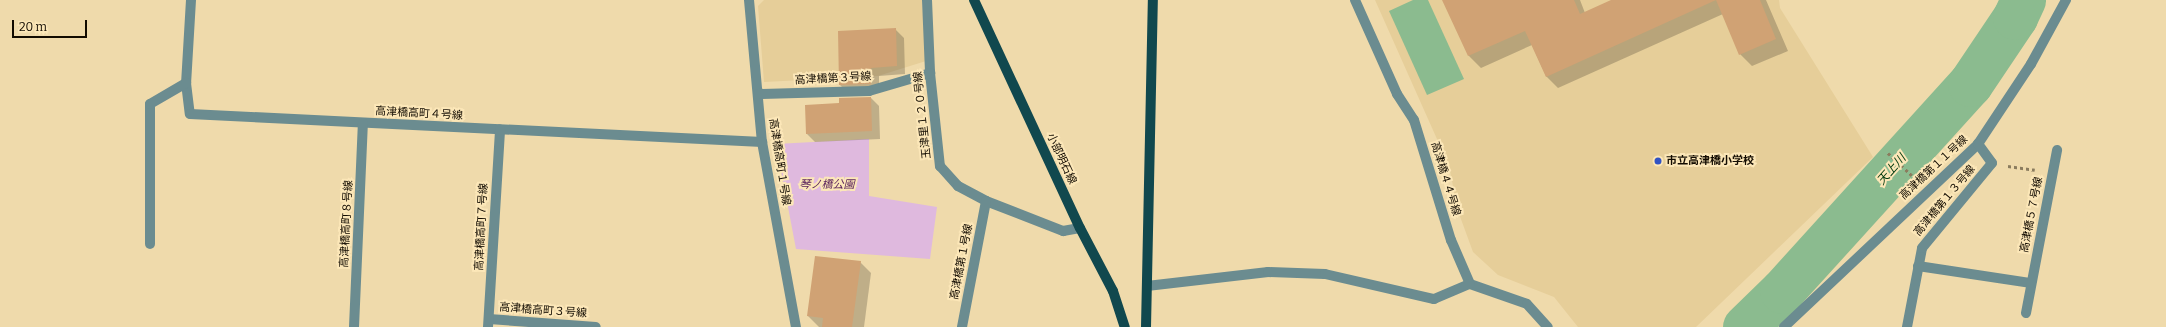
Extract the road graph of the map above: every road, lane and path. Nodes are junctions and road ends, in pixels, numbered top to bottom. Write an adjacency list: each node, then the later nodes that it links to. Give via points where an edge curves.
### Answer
1 (191, 0): 9 (street, 高津橋高町４号線)
2 (749, 0): 10 (street, 高津橋高町１号線)
3 (927, 0): 8 (street, 玉津里１２０号線)
4 (974, 0): 21 (main road, 小部明石線)
5 (1153, 0): 26 (main road)
6 (1355, 0): 25 (street, 高津橋４４号線, via 1397,94 1414,120 1451,240)
7 (2066, 0): 14 (street, 高津橋第１１号線, via 2031,64)
8 (930, 73): 10 (street, 高津橋第３号線, via 869,91); 20 (street, 玉津里１２０号線, via 940,166 958,186)
9 (186, 83): 11 (street, 高津橋高町４号線, via 190,114); 22 (street, via 150,104)
10 (758, 94): 13 (street, 高津橋高町１号線)
11 (363, 123): 12 (street, 高津橋高町４号線); 29 (street, 高津橋高町８号線)
12 (500, 129): 13 (street, 高津橋高町４号線); 28 (street, 高津橋高町７号線)
13 (762, 142): 31 (street, 高津橋高町１号線)
14 (1978, 144): 17 (street, 高津橋第１３号線); 19 (street, 高津橋第１１号線)
15 (2057, 150): 18 (street, 高津橋５７号線)
16 (1888, 153): 19 (path)
17 (1992, 163): 18 (path); 23 (street, 高津橋第１３号線, via 1922,248)
18 (2052, 174): 24 (street, 高津橋５７号線)
19 (1928, 190): 36 (street, 高津橋第１１号線)
20 (986, 201): 21 (street, 玉津里１２０号線, via 1063,231); 32 (street, 高津橋第１号線)
21 (1080, 228): 33 (main road, 小部明石線, via 1113,291)
22 (150, 244)
23 (1918, 266): 24 (street); 37 (street, 高津橋第１３号線)
24 (2030, 283): 27 (street, 高津橋５７号線)
25 (1470, 284): 26 (street, via 1434,299 1325,274 1268,272); 35 (street, via 1527,304)
26 (1147, 286): 34 (main road)
27 (2026, 313)
28 (488, 323): 30 (street, 高津橋高町３号線)
29 (354, 327)
30 (596, 327)
31 (796, 327)
32 (962, 327)
33 (1125, 327)
34 (1146, 327)
35 (1548, 327)
36 (1784, 327)
37 (1907, 327)

